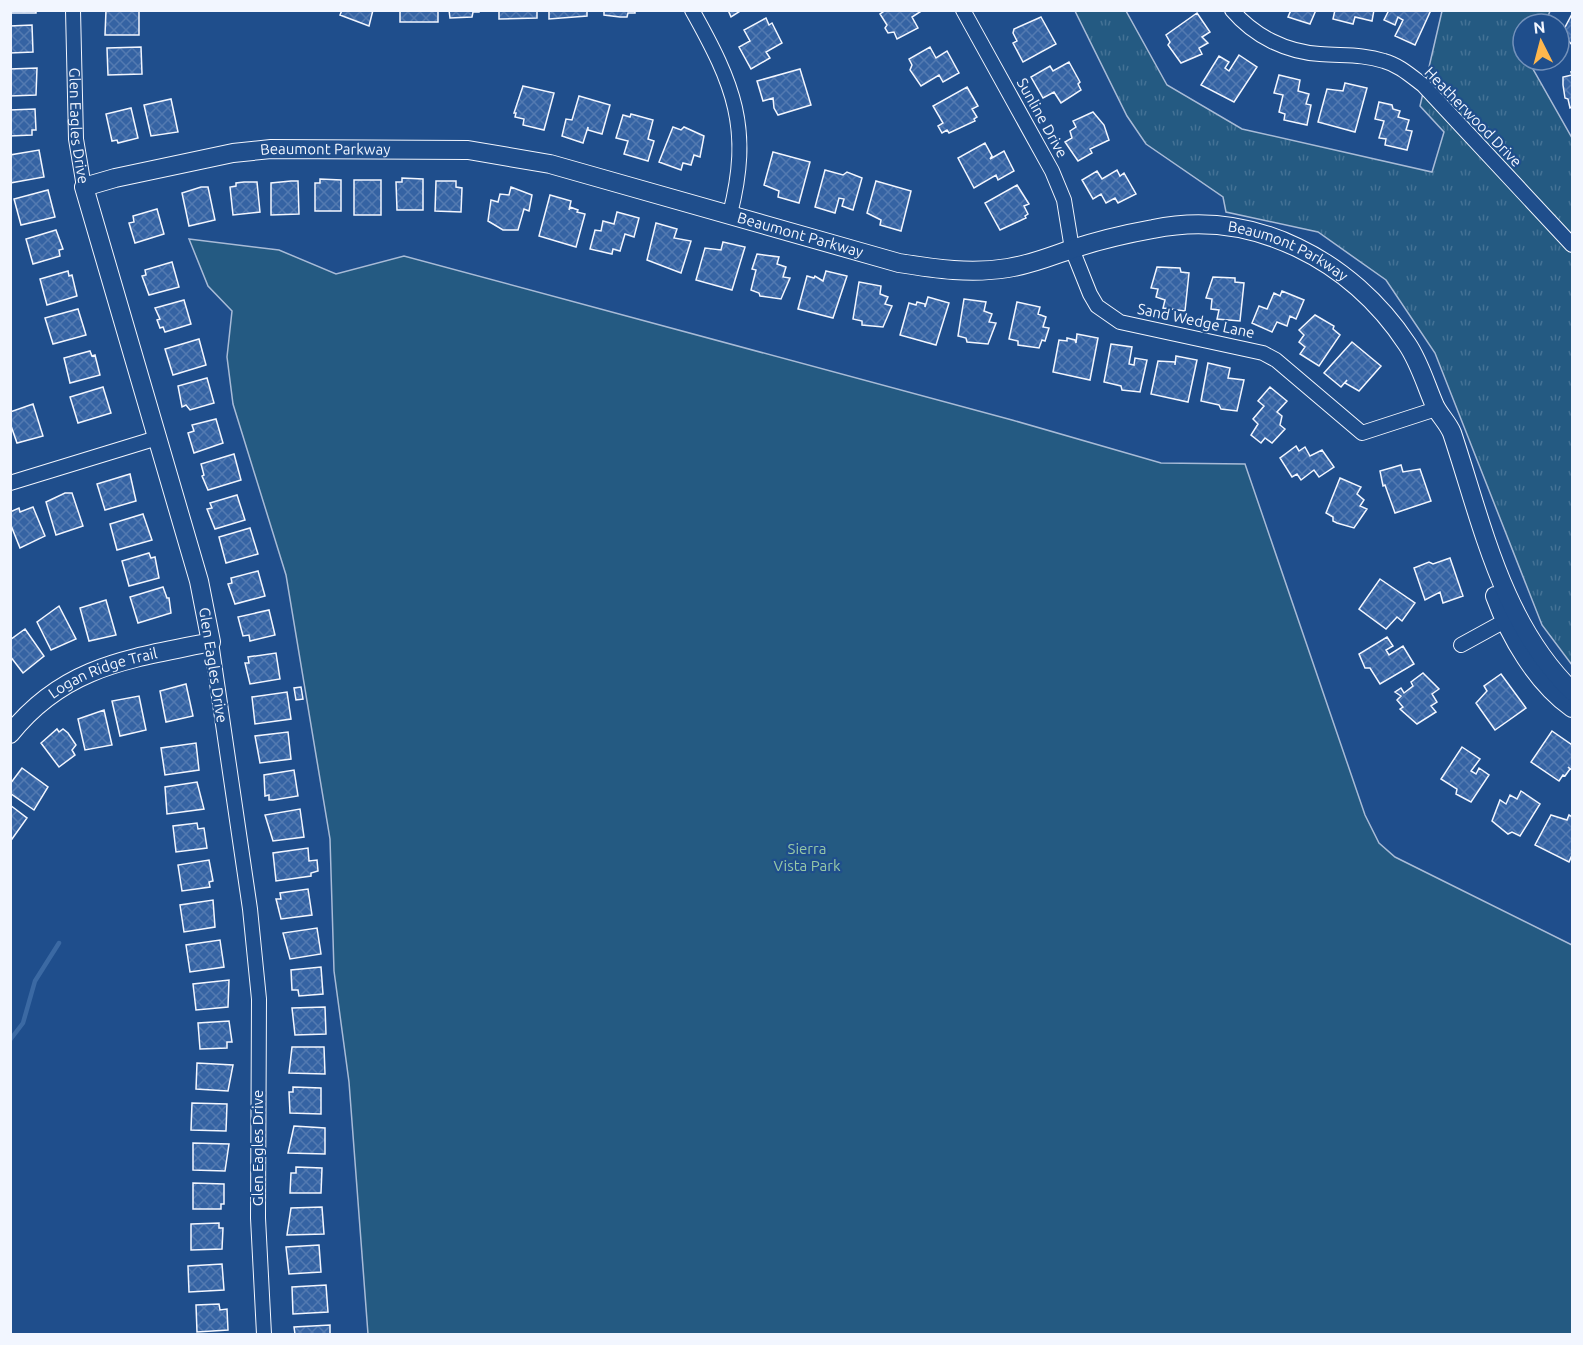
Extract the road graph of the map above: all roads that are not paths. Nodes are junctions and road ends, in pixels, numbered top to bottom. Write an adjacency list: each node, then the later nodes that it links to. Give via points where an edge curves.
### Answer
1 (73, 10): 5 (street, Glen Eagles Drive, via 76,139)
2 (692, 10): 6 (street, via 726,74 735,101 740,157)
3 (963, 10): 8 (street, Sunline Drive, via 1052,171 1064,200)
4 (1232, 10): 7 (street, Heatherwood Drive, via 1266,39 1295,51 1362,56 1386,61 1404,71 1423,85)
5 (84, 187): 6 (street, Beaumont Parkway, via 233,153 271,149 439,149 524,158); 10 (street, Glen Eagles Drive)
6 (730, 214): 8 (street, Beaumont Parkway, via 899,263 954,271 1009,268)
7 (1572, 244)
8 (1072, 249): 9 (street, Sand Wedge Lane, via 1090,294 1108,316 1120,322 1263,353 1362,433); 9 (street, Beaumont Parkway, via 1155,228 1189,225 1245,230 1299,247 1352,279 1375,303 1409,346)
9 (1436, 409): 12 (street, Beaumont Parkway, via 1452,433)
10 (157, 438): 11 (street); 13 (street, Glen Eagles Drive, via 199,581)
11 (10, 483)
12 (1511, 618): 14 (street); 15 (street, Beaumont Parkway); 16 (street, Beaumont Parkway, via 1533,667)
13 (211, 642): 17 (street, Logan Ridge Trail, via 108,664 63,686 26,715); 18 (street, Glen Eagles Drive, via 250,909 259,999 258,1218)
14 (1461, 645)
15 (1572, 691)
16 (1572, 708)
17 (10, 734)
18 (264, 1335)

